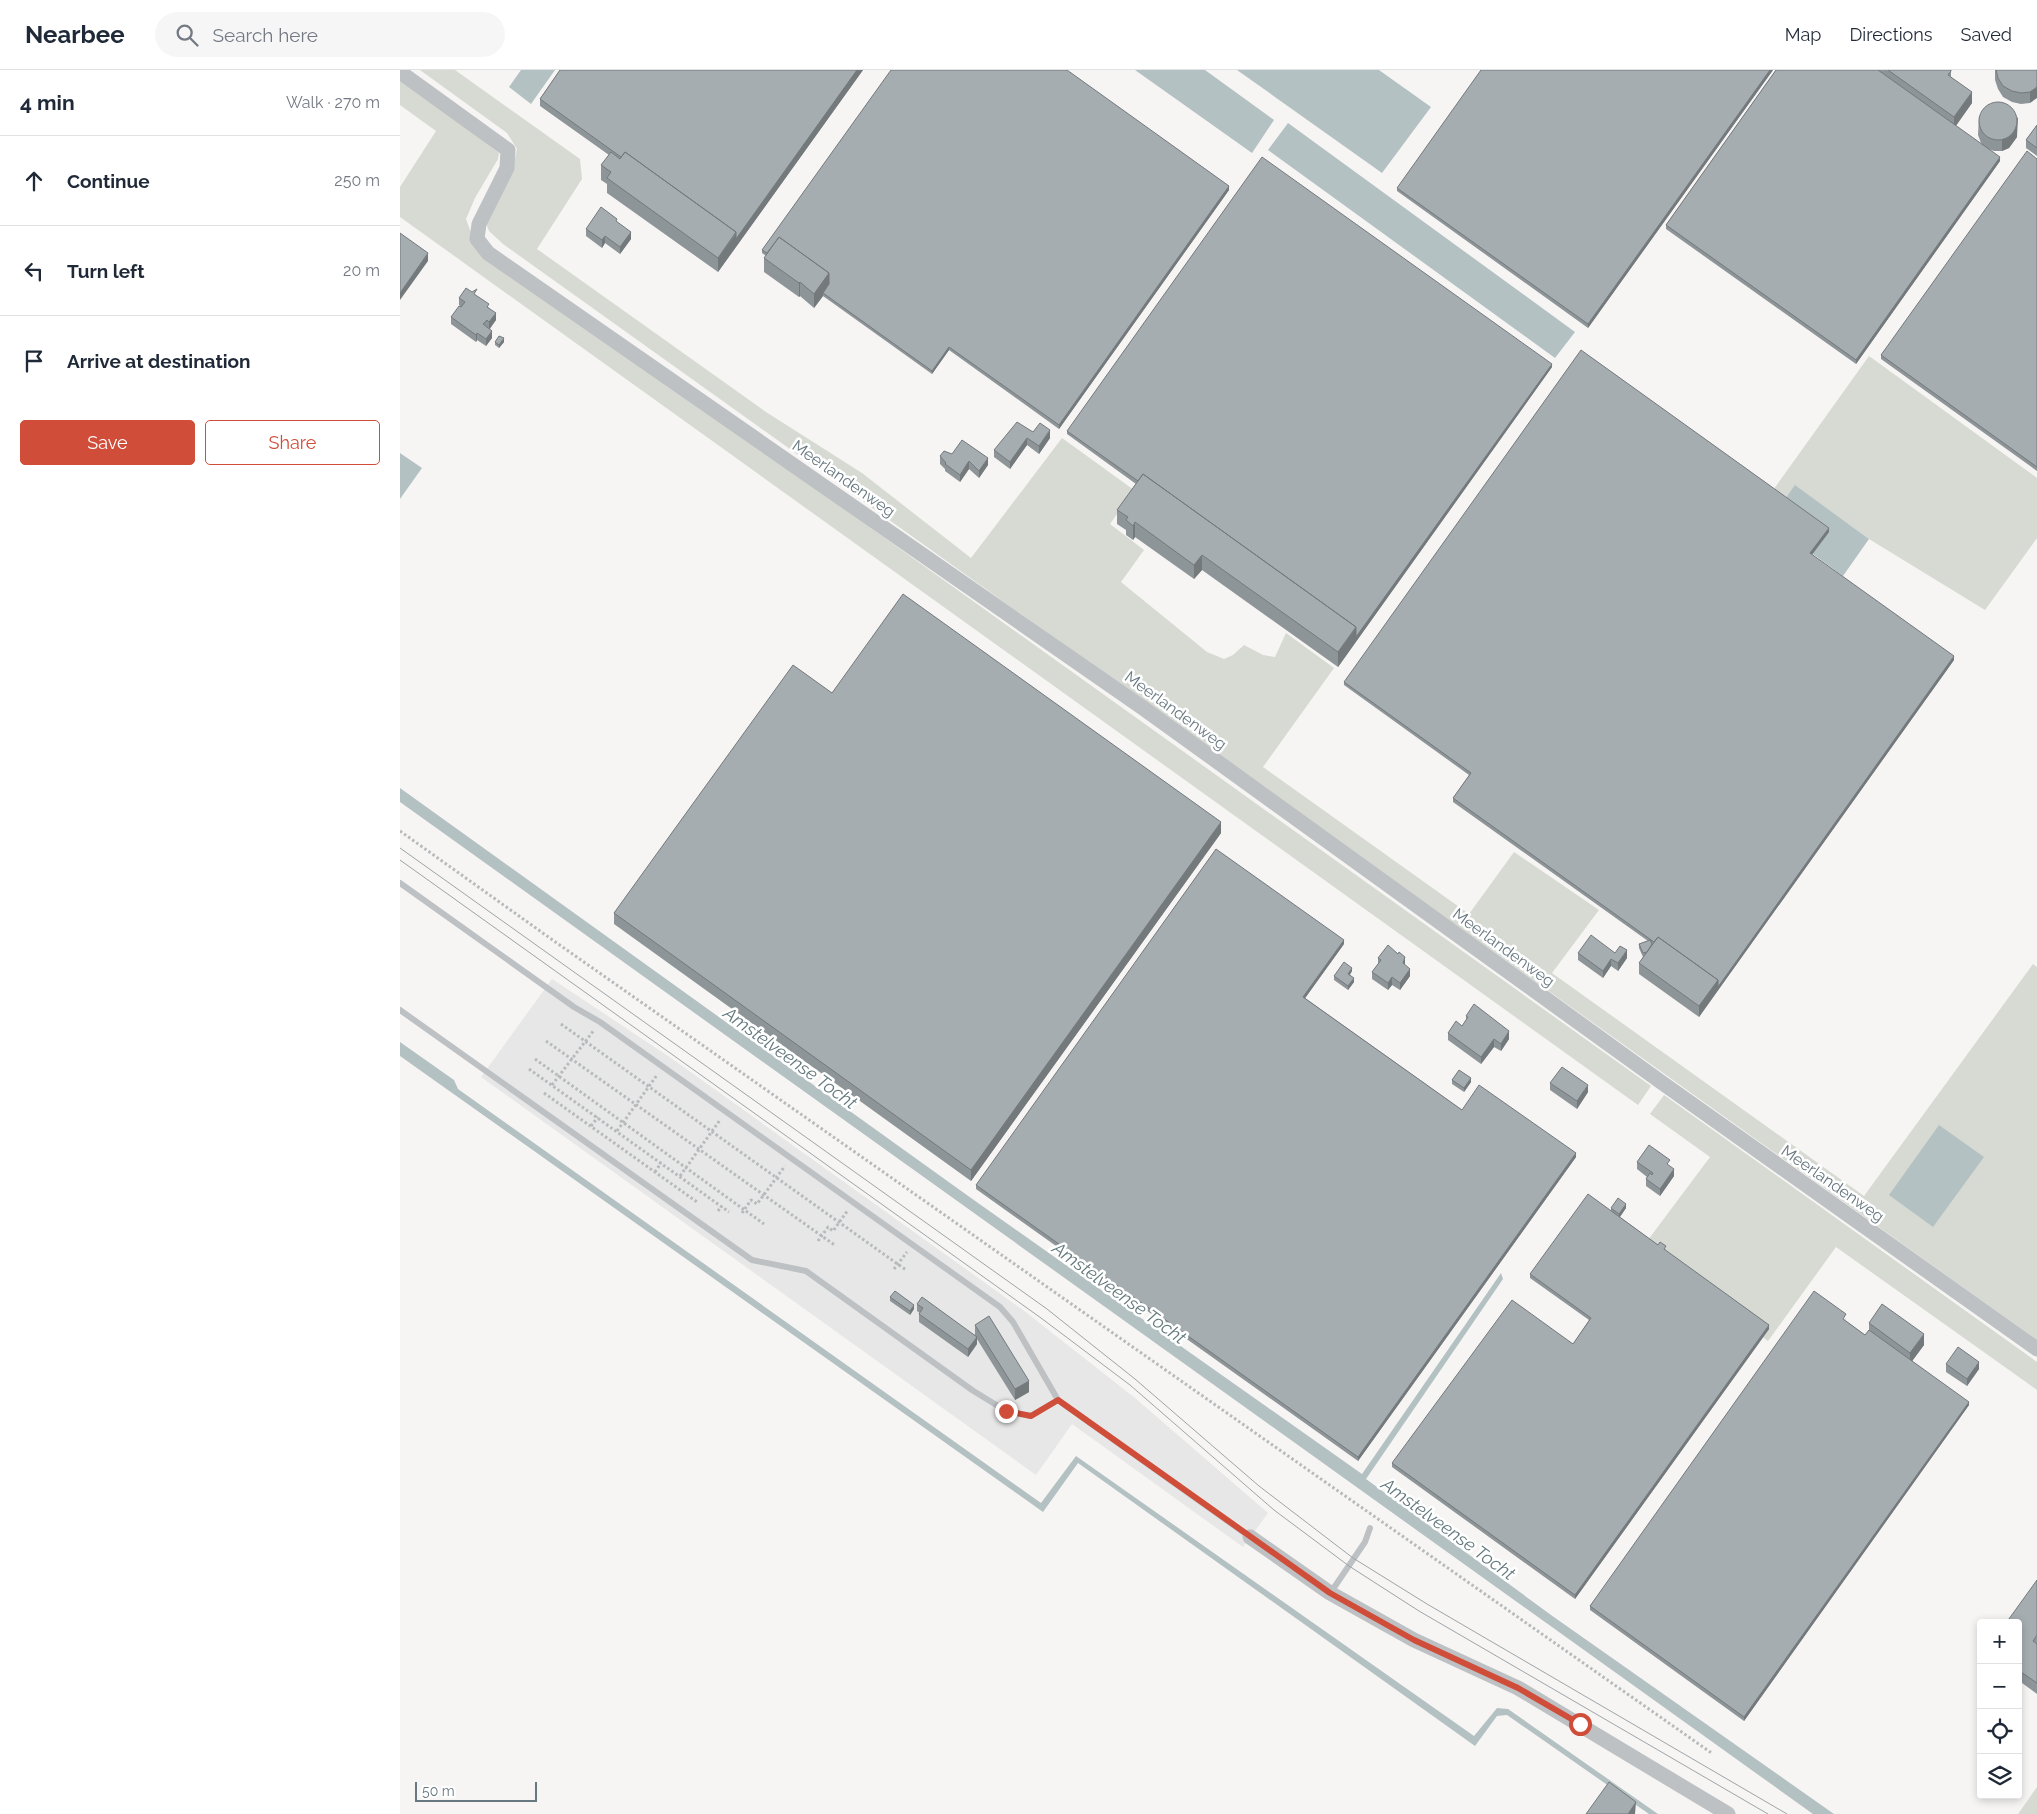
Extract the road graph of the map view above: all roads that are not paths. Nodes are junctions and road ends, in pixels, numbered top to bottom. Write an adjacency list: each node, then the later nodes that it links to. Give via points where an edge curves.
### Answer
1 (400, 72): 4 (street, Meerlandenweg, via 508,150 507,168 478,231 477,239 488,253 1144,708)
2 (400, 883): 5 (lane, via 1000,1307 1013,1322)
3 (400, 1010): 5 (lane, via 752,1260 806,1271 1006,1411 1031,1416)
4 (2037, 1349)
5 (1058, 1400): 7 (lane)
6 (1370, 1528): 8 (lane, via 1365,1542)
7 (1250, 1536): 8 (street)
8 (1330, 1593): 9 (street, via 1414,1640 1518,1688)
9 (1728, 1814)

